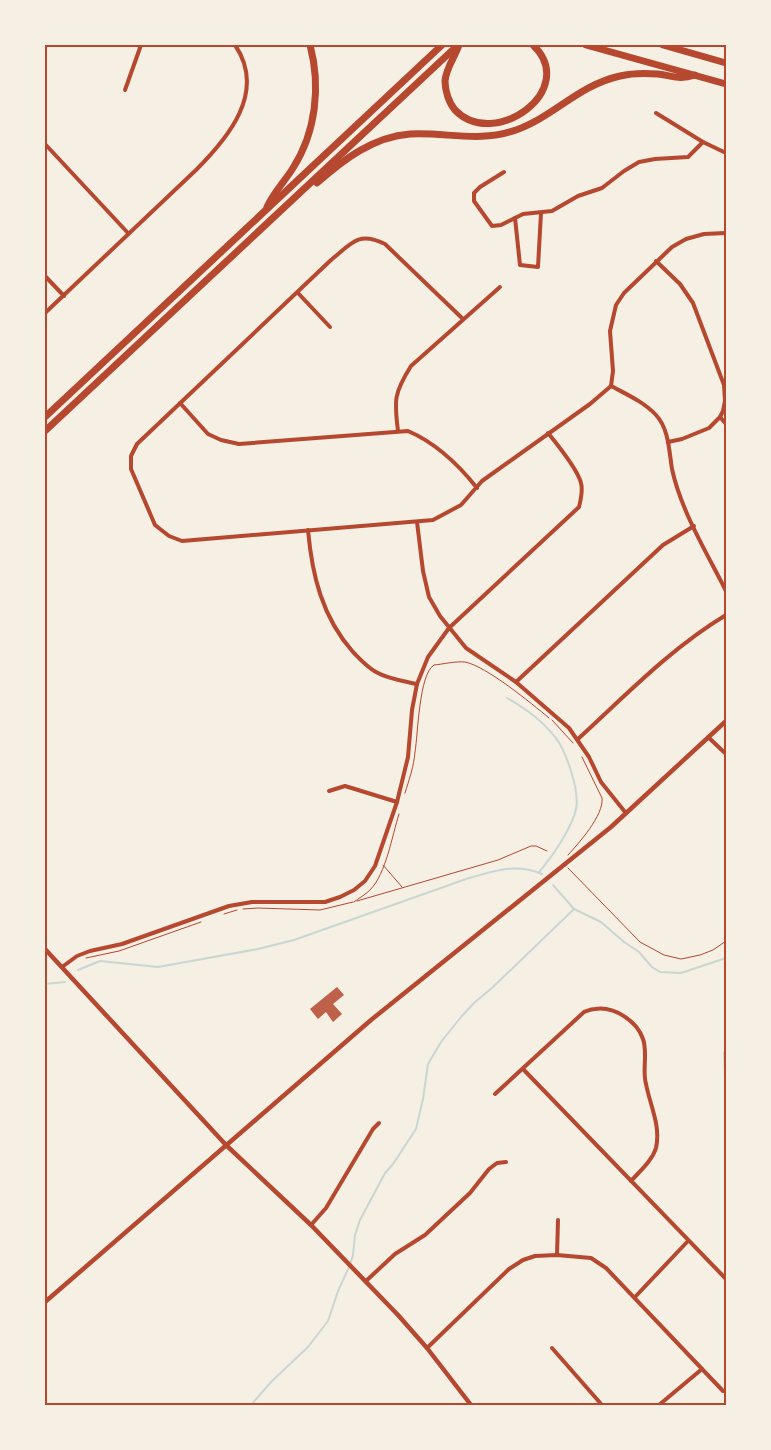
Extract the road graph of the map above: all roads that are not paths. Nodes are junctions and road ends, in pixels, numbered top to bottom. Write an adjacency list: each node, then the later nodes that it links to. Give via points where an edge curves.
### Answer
1 (142, 45): 12 (street)
2 (235, 45): 22 (street, via 246,81 244,98 233,126 218,147)
3 (310, 45): 19 (highway, via 316,79 311,125 300,156)
4 (442, 45): 19 (highway)
5 (458, 45): 6 (highway, via 445,80 447,94 463,118 483,124 496,123 525,111 542,94 547,68); 18 (highway)
6 (533, 45)
7 (586, 45): 10 (highway)
8 (662, 45): 9 (highway)
9 (726, 63)
10 (695, 75): 11 (highway); 18 (highway, via 684,79 642,73 608,78 530,124 492,137 410,134 387,139 346,158)
11 (725, 84)
12 (125, 90)
13 (656, 113): 14 (street)
14 (703, 142): 16 (street); 20 (street, via 688,157 639,162 602,188)
15 (45, 144): 22 (street)
16 (726, 153)
17 (504, 172): 21 (street, via 480,187 474,193 474,201 492,226)
18 (284, 207): 37 (highway)
19 (265, 211): 35 (highway)
20 (541, 213): 21 (street); 21 (street, via 538,267 520,265)
21 (515, 218)
22 (128, 233): 28 (street)
23 (726, 233): 24 (street, via 686,239)
24 (656, 261): 32 (street, via 616,305 610,330); 34 (street, via 680,284 703,325 724,385 725,401)
25 (45, 276): 28 (street)
26 (500, 286): 30 (street)
27 (298, 292): 30 (street, via 347,247 362,237 373,238 385,244); 31 (street); 33 (street)
28 (64, 296): 29 (street)
29 (45, 313)
30 (463, 320): 38 (street, via 411,366 401,381 395,404)
31 (330, 327)
32 (611, 386): 39 (street); 40 (street, via 657,416)
33 (180, 403): 38 (street, via 208,434 239,444); 44 (street, via 137,444 131,456 131,469 156,525 168,536 182,541)
34 (720, 416): 36 (street); 40 (street, via 709,428)
35 (45, 417)
36 (726, 424)
37 (45, 431)
38 (398, 431): 41 (street, via 408,431 424,438 449,457)
39 (548, 433): 41 (street); 47 (street, via 581,482 579,507)
40 (668, 442): 43 (street, via 681,500)
41 (477, 488): 42 (street, via 454,510 433,520)
42 (417, 522): 44 (street); 47 (street, via 430,597)
43 (694, 526): 45 (street); 48 (street, via 663,545)
44 (308, 530): 49 (street, via 316,586 344,641 375,672)
45 (726, 591)
46 (726, 614): 52 (street, via 673,652)
47 (449, 628): 48 (street, via 466,648); 49 (street, via 428,657)
48 (516, 682): 52 (street)
49 (417, 684): 55 (street, via 408,757)
50 (726, 721): 51 (street)
51 (708, 737): 53 (street); 56 (street)
52 (578, 739): 56 (street, via 601,782)
53 (726, 754)
54 (329, 791): 55 (street, via 345,786)
55 (397, 802): 58 (street, via 375,866 365,881 340,897 325,902 252,902 229,906 122,944 90,951)
56 (625, 812): 62 (street, via 371,1020)
57 (45, 949): 58 (street)
58 (62, 967): 62 (street)
59 (523, 1069): 60 (street); 64 (street); 64 (street, via 584,1012 609,1010 624,1016 638,1028 644,1040 645,1082 657,1134 656,1148 650,1160)
60 (495, 1094)
61 (380, 1123): 66 (street, via 373,1129 326,1208)
62 (226, 1144): 66 (street); 72 (street)
63 (506, 1162): 70 (street, via 497,1163 425,1235 395,1254)
64 (631, 1181): 67 (street)
65 (558, 1220): 68 (street)
66 (311, 1225): 70 (street)
67 (688, 1242): 69 (street); 71 (street)
68 (557, 1255): 71 (street, via 579,1256 598,1262); 73 (street, via 535,1256 509,1269)
69 (726, 1279)
70 (366, 1281): 73 (street)
71 (635, 1297): 75 (street)
72 (45, 1302)
73 (427, 1348): 77 (street)
74 (552, 1348): 78 (street)
75 (702, 1369): 76 (street); 79 (street)
76 (723, 1391)
77 (471, 1405)
78 (602, 1405)
79 (659, 1405)

